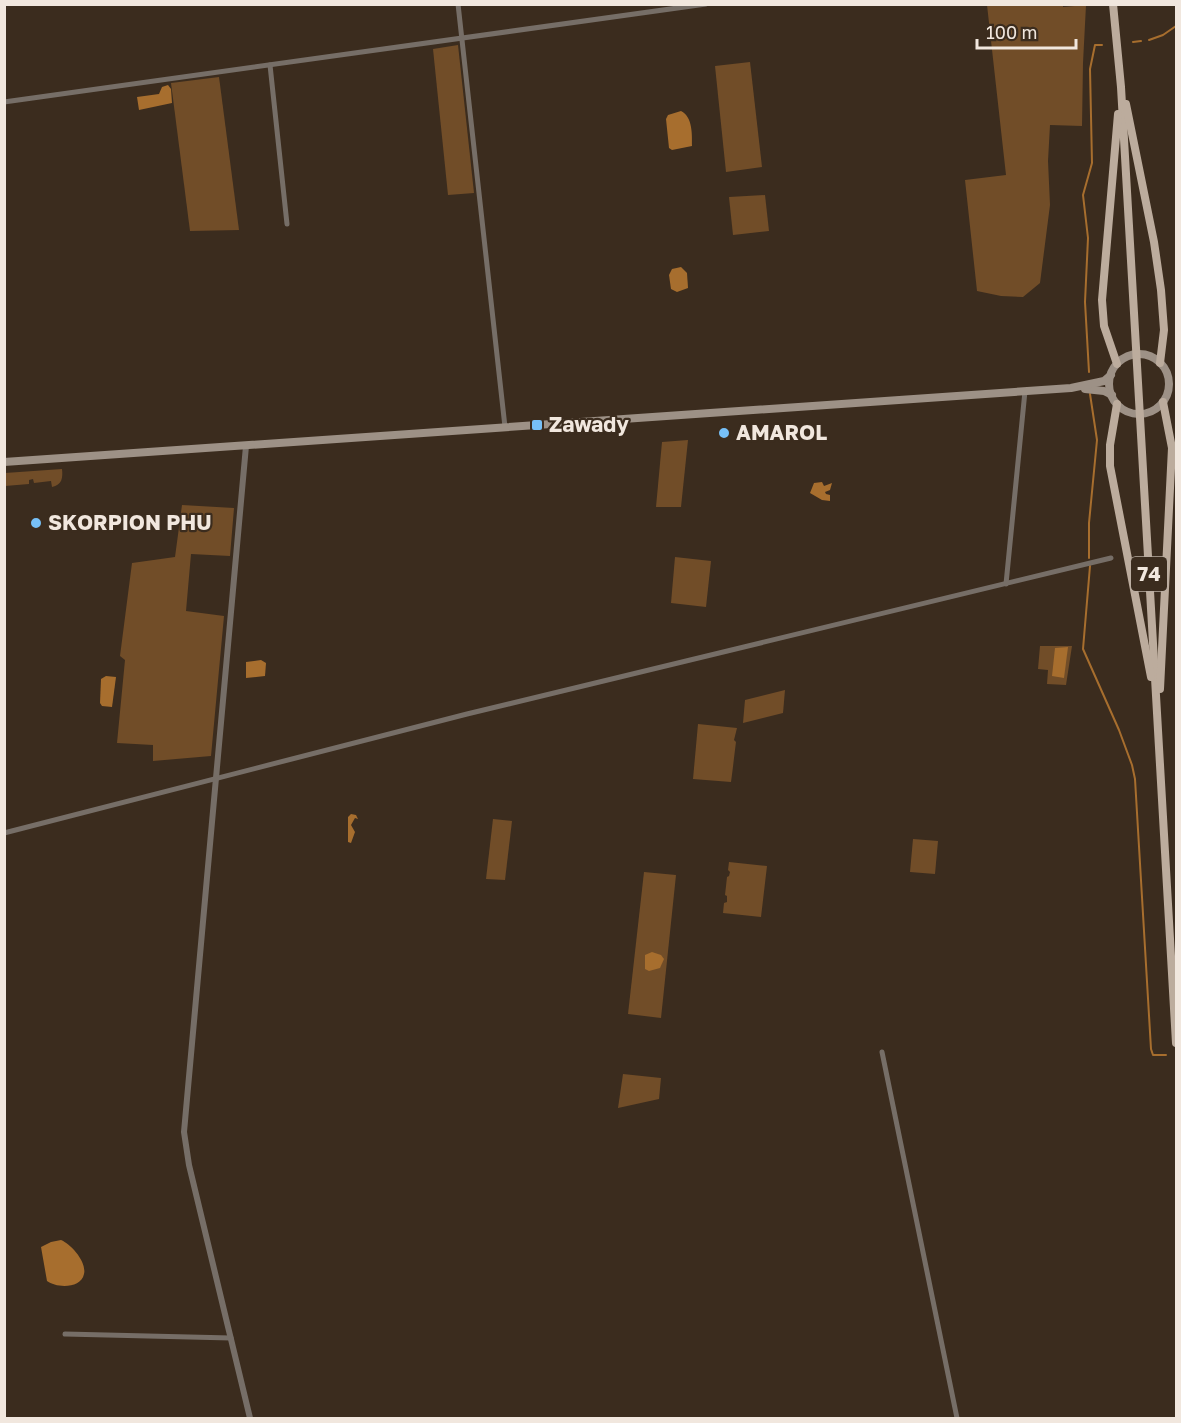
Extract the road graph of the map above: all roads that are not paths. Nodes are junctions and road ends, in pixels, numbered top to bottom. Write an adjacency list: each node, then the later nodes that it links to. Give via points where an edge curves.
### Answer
1 (458, 4): 4 (street)
2 (705, 4): 4 (street)
3 (1113, 4): 6 (main road, 74)
4 (462, 37): 5 (street); 20 (street)
5 (270, 65): 7 (street); 8 (street)
6 (1121, 87): 9 (main road, via 1158,271 1164,330); 10 (main road, via 1102,300 1104,326); 25 (main road, 74)
7 (4, 102)
8 (287, 224)
9 (1160, 363): 10 (main road, via 1152,357 1134,354); 12 (main road)
10 (1117, 364): 11 (main road)
11 (1111, 375): 15 (main road, via 1104,381); 17 (main road)
12 (1168, 375): 13 (main road); 14 (main road)
13 (1176, 378)
14 (1172, 387): 18 (main road)
15 (1071, 388): 16 (main road); 17 (main road, via 1104,391)
16 (1025, 392): 20 (main road); 24 (street)
17 (1112, 396): 19 (main road)
18 (1163, 402): 19 (main road, via 1144,413 1130,412); 25 (main road, via 1172,459)
19 (1117, 404): 25 (main road, via 1110,466)
20 (505, 427): 21 (main road)
21 (246, 446): 22 (main road); 26 (street)
22 (4, 462)
23 (1111, 558): 24 (street)
24 (1006, 584): 26 (street)
25 (1158, 710): 28 (main road, 74)
26 (214, 778): 27 (street); 31 (street, via 184,1132)
27 (4, 833)
28 (1176, 1043)
29 (882, 1052): 33 (street)
30 (65, 1334): 31 (street)
31 (231, 1338): 32 (street)
32 (250, 1419)
33 (957, 1419)

